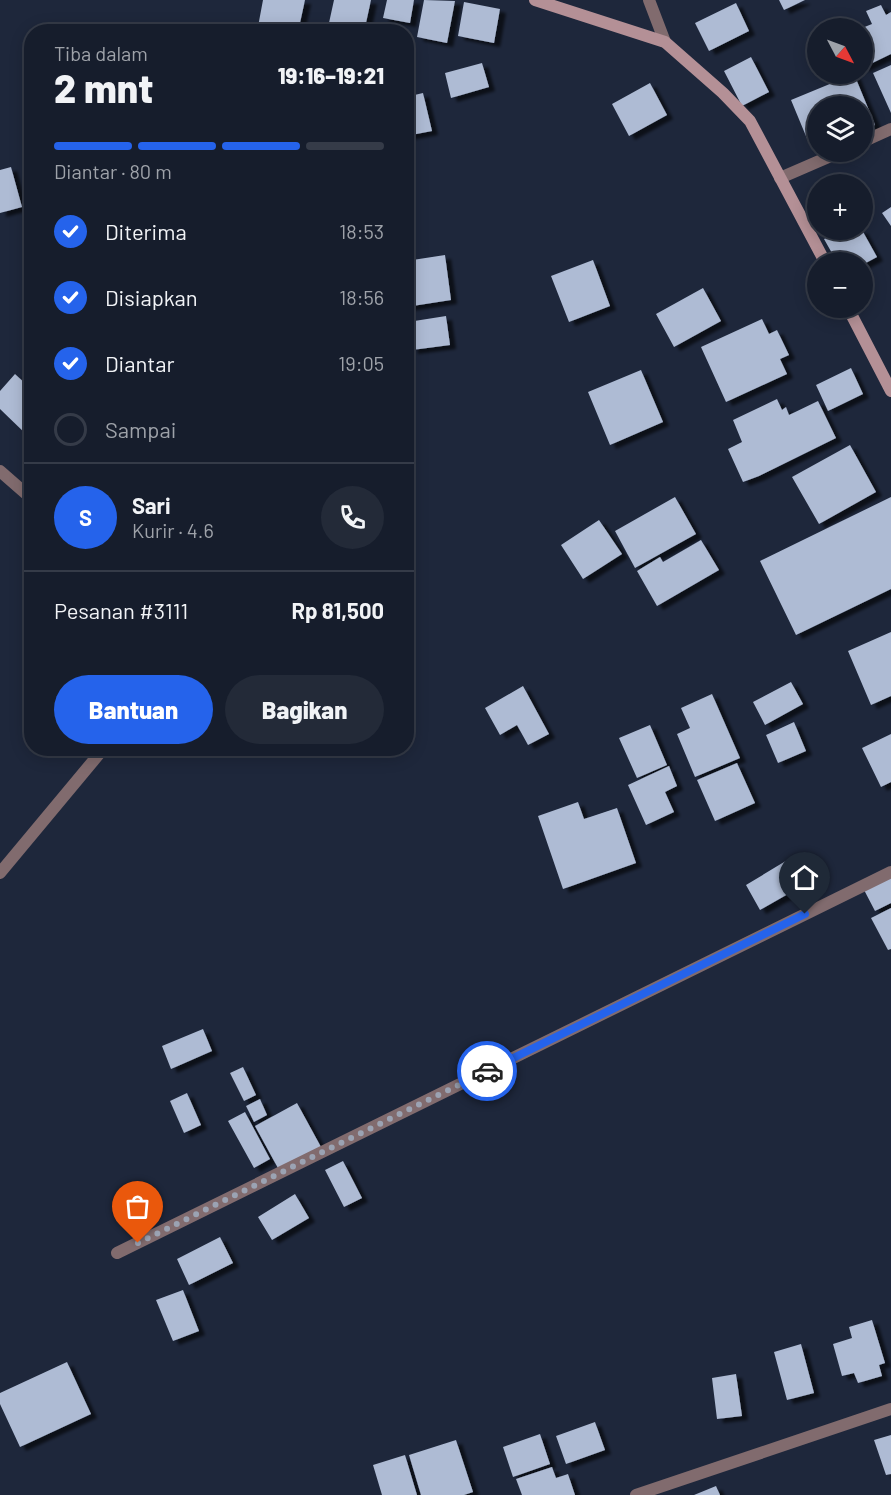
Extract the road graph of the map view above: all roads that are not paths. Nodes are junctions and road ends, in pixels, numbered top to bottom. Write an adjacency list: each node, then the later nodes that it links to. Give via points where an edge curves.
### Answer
1 (535, 0): 3 (street)
2 (649, 0): 3 (street)
3 (664, 42): 7 (street, via 750,120)
4 (891, 129): 5 (street)
5 (873, 136)
6 (817, 162): 7 (street)
7 (780, 178): 8 (street)
8 (820, 252)
9 (853, 318): 10 (street)
10 (891, 391)
11 (0, 471): 12 (street)
12 (24, 492)
13 (97, 756): 15 (street)
14 (891, 872): 16 (street)
15 (0, 873)
16 (117, 1253)
17 (891, 1409): 18 (street)
18 (636, 1495)

